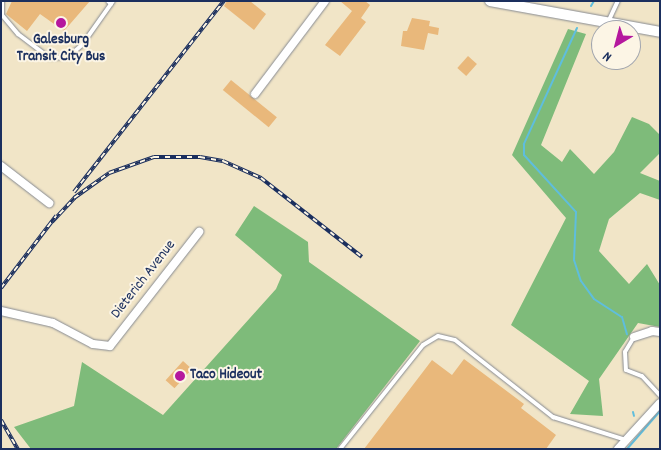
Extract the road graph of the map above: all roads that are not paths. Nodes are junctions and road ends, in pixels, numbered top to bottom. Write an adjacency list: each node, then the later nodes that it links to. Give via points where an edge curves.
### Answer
1 (2, 1): 5 (lane, via 2,15 18,34 50,58 68,57 82,45)
2 (325, 1): 10 (street)
3 (490, 1): 6 (street)
4 (618, 1): 7 (lane)
5 (111, 2)
6 (597, 20)
7 (609, 20)
8 (641, 28): 9 (street)
9 (660, 32)
10 (255, 94)
11 (1, 166): 12 (street)
12 (49, 203)
13 (199, 232): 14 (street, Dieterich Avenue, via 110,346 93,344 53,323)
14 (1, 311)
15 (660, 332): 16 (street)
16 (634, 337): 17 (lane, via 625,352 626,370 642,376)
17 (660, 395)
18 (660, 403): 19 (street)
19 (626, 440): 20 (lane, via 553,417 455,340 438,336 422,345); 21 (street)
20 (340, 449)
21 (618, 449)

